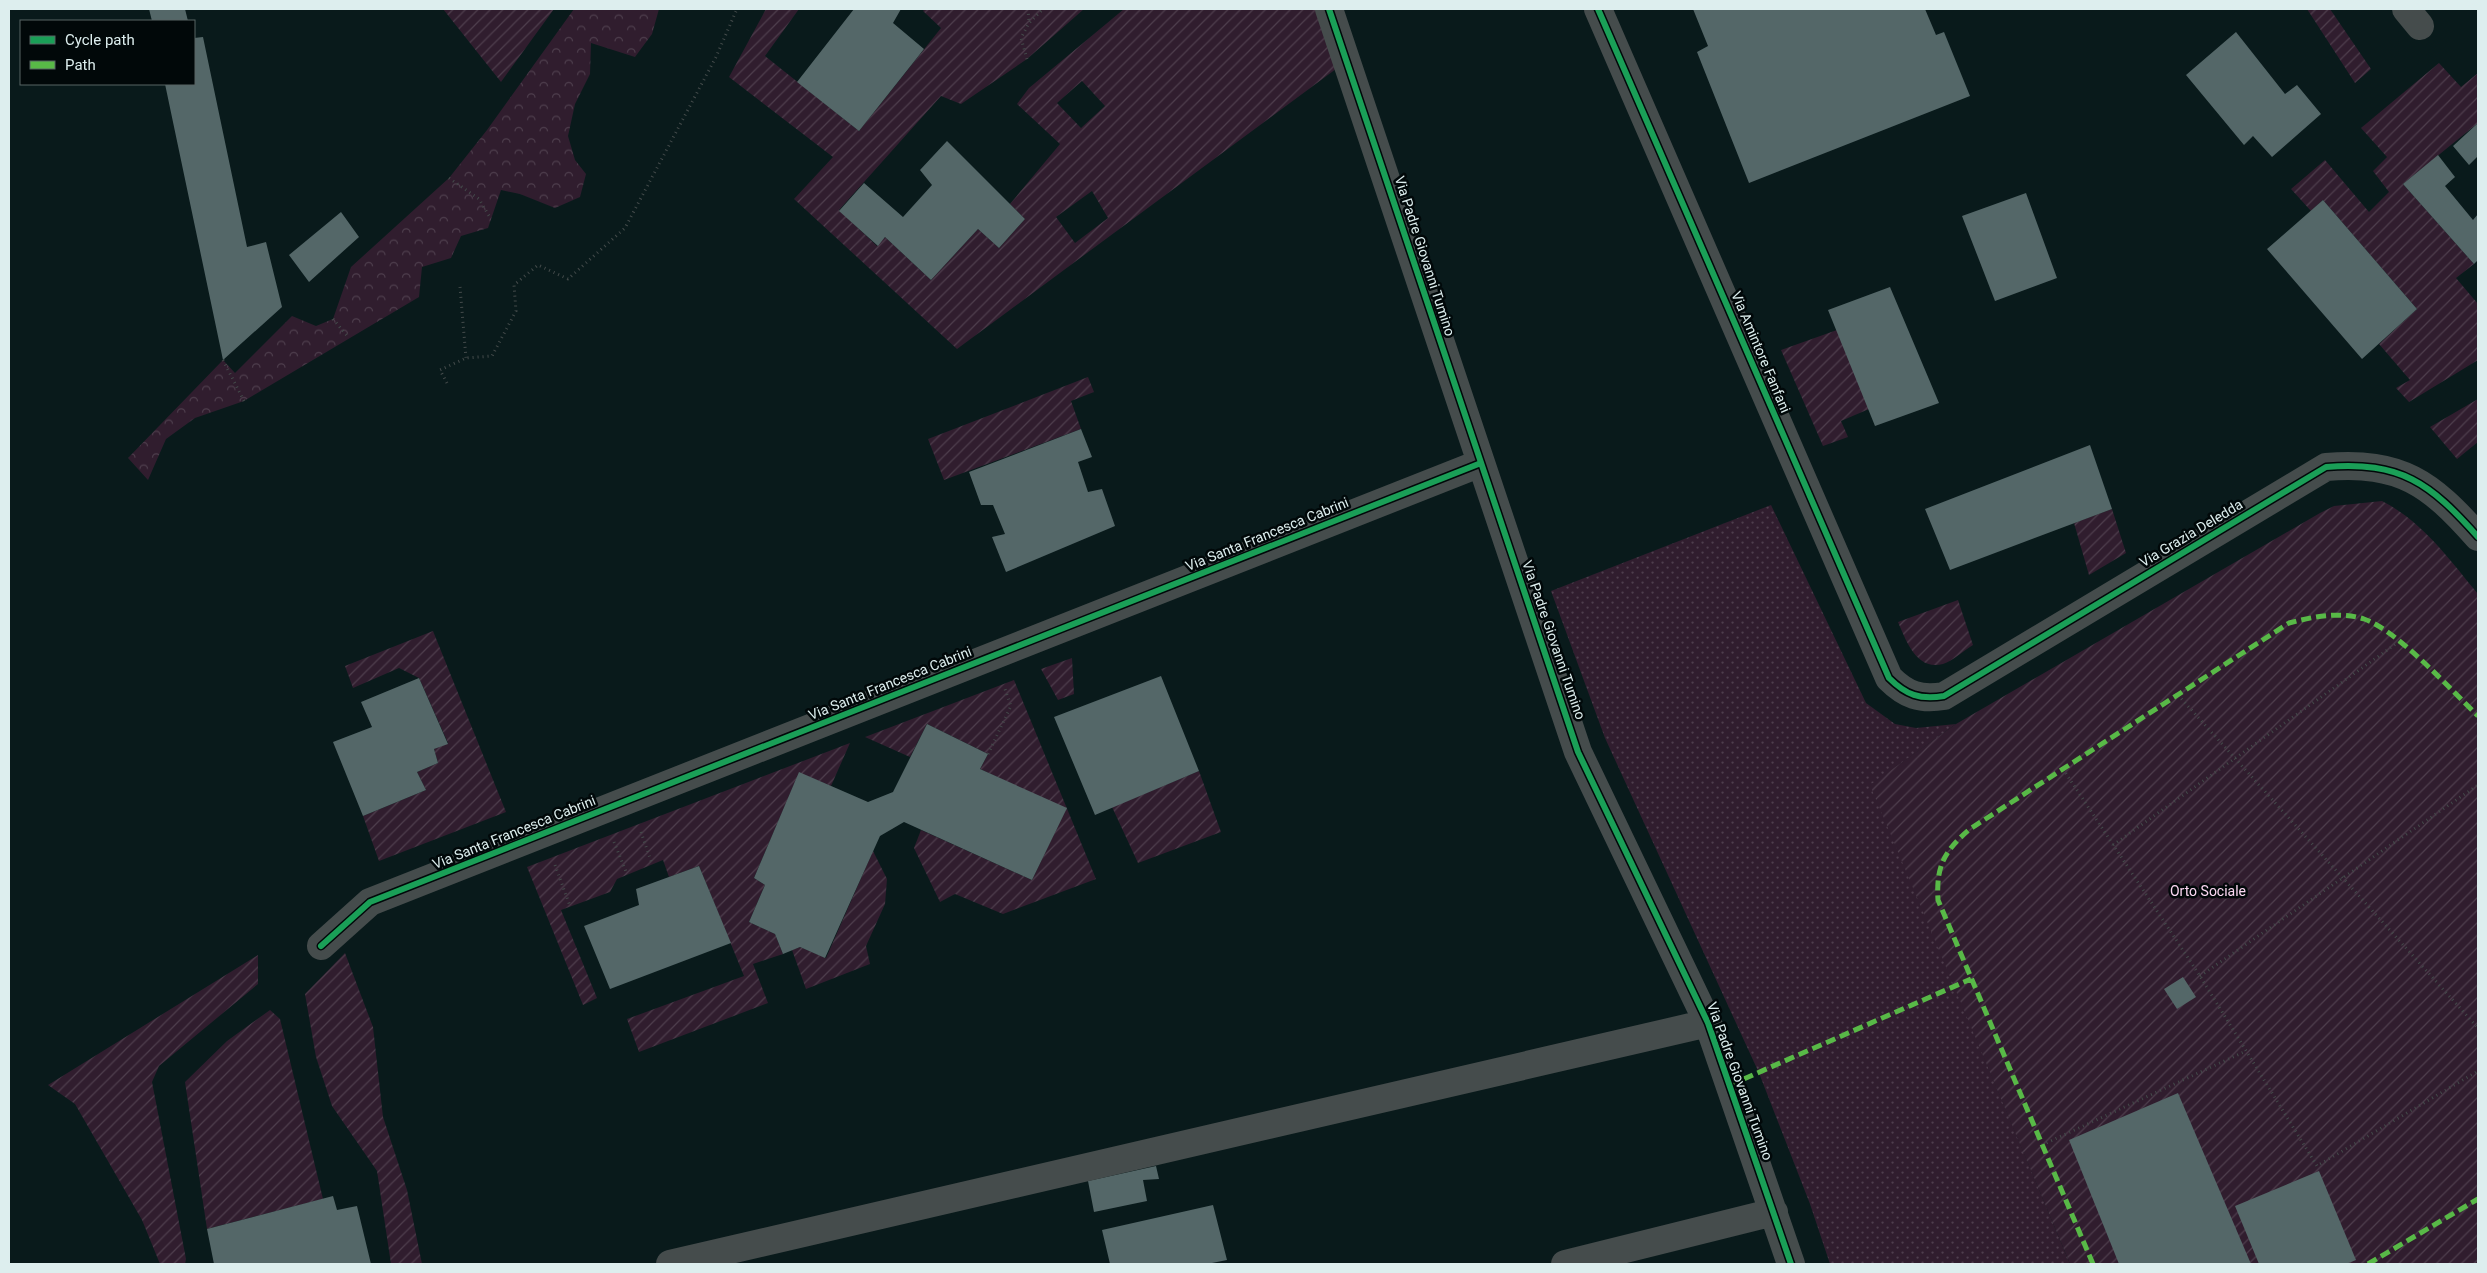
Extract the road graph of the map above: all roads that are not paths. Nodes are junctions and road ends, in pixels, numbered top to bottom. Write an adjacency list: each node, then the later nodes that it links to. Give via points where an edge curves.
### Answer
1 (1329, 9): 3 (street, Via Padre Giovanni Tumino)
2 (1598, 9): 5 (street, Via Amintore Fanfani, via 1889,678)
3 (1481, 463): 6 (street, Via Santa Francesca Cabrini, via 370,902); 7 (street, Via Padre Giovanni Tumino, via 1578,752)
4 (2478, 537): 5 (street, Via Grazia Deledda, via 2452,508 2421,484 2391,470 2356,464 2326,467 1944,696 1928,699)
5 (1912, 696)
6 (321, 946)
7 (1708, 1023): 8 (street, Via Padre Giovanni Tumino); 9 (street)
8 (1774, 1212): 10 (street); 11 (street, Via Padre Giovanni Tumino)
9 (670, 1264)
10 (1565, 1264)
11 (1791, 1264)

